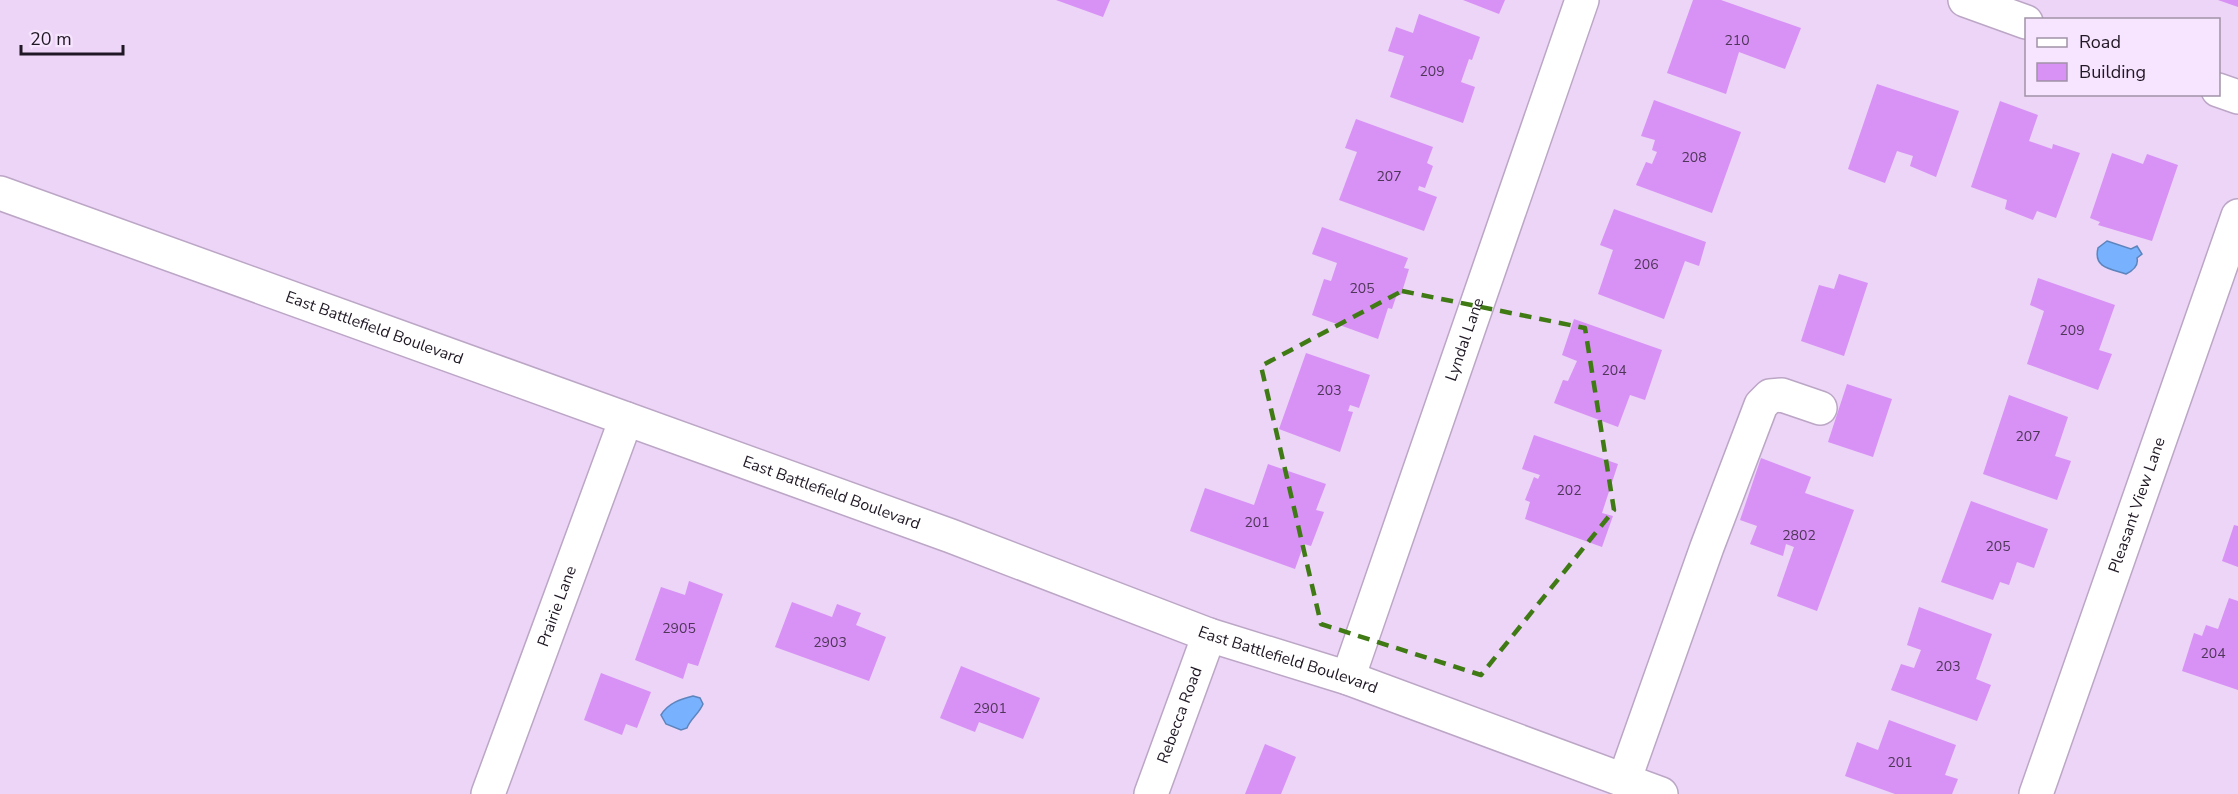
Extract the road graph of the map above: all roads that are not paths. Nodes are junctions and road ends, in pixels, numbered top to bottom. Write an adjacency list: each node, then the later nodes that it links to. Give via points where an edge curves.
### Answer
1 (1582, 0): 11 (street, Lyndal Lane)
2 (1965, 0): 3 (street)
3 (2025, 22)
4 (2220, 91): 5 (street)
5 (2238, 97)
6 (0, 193): 9 (street, East Battlefield Boulevard)
7 (2238, 216): 16 (street, Pleasant View Lane)
8 (1820, 408): 12 (street, via 1782,395 1770,396 1758,411)
9 (626, 419): 10 (street, East Battlefield Boulevard); 13 (street, Prairie Lane)
10 (1209, 635): 11 (street, East Battlefield Boulevard); 14 (street, Rebecca Road)
11 (1348, 678): 12 (street, East Battlefield Boulevard)
12 (1624, 781): 15 (street, East Battlefield Boulevard)
13 (488, 794)
14 (1151, 794)
15 (1661, 794)
16 (2036, 794)

